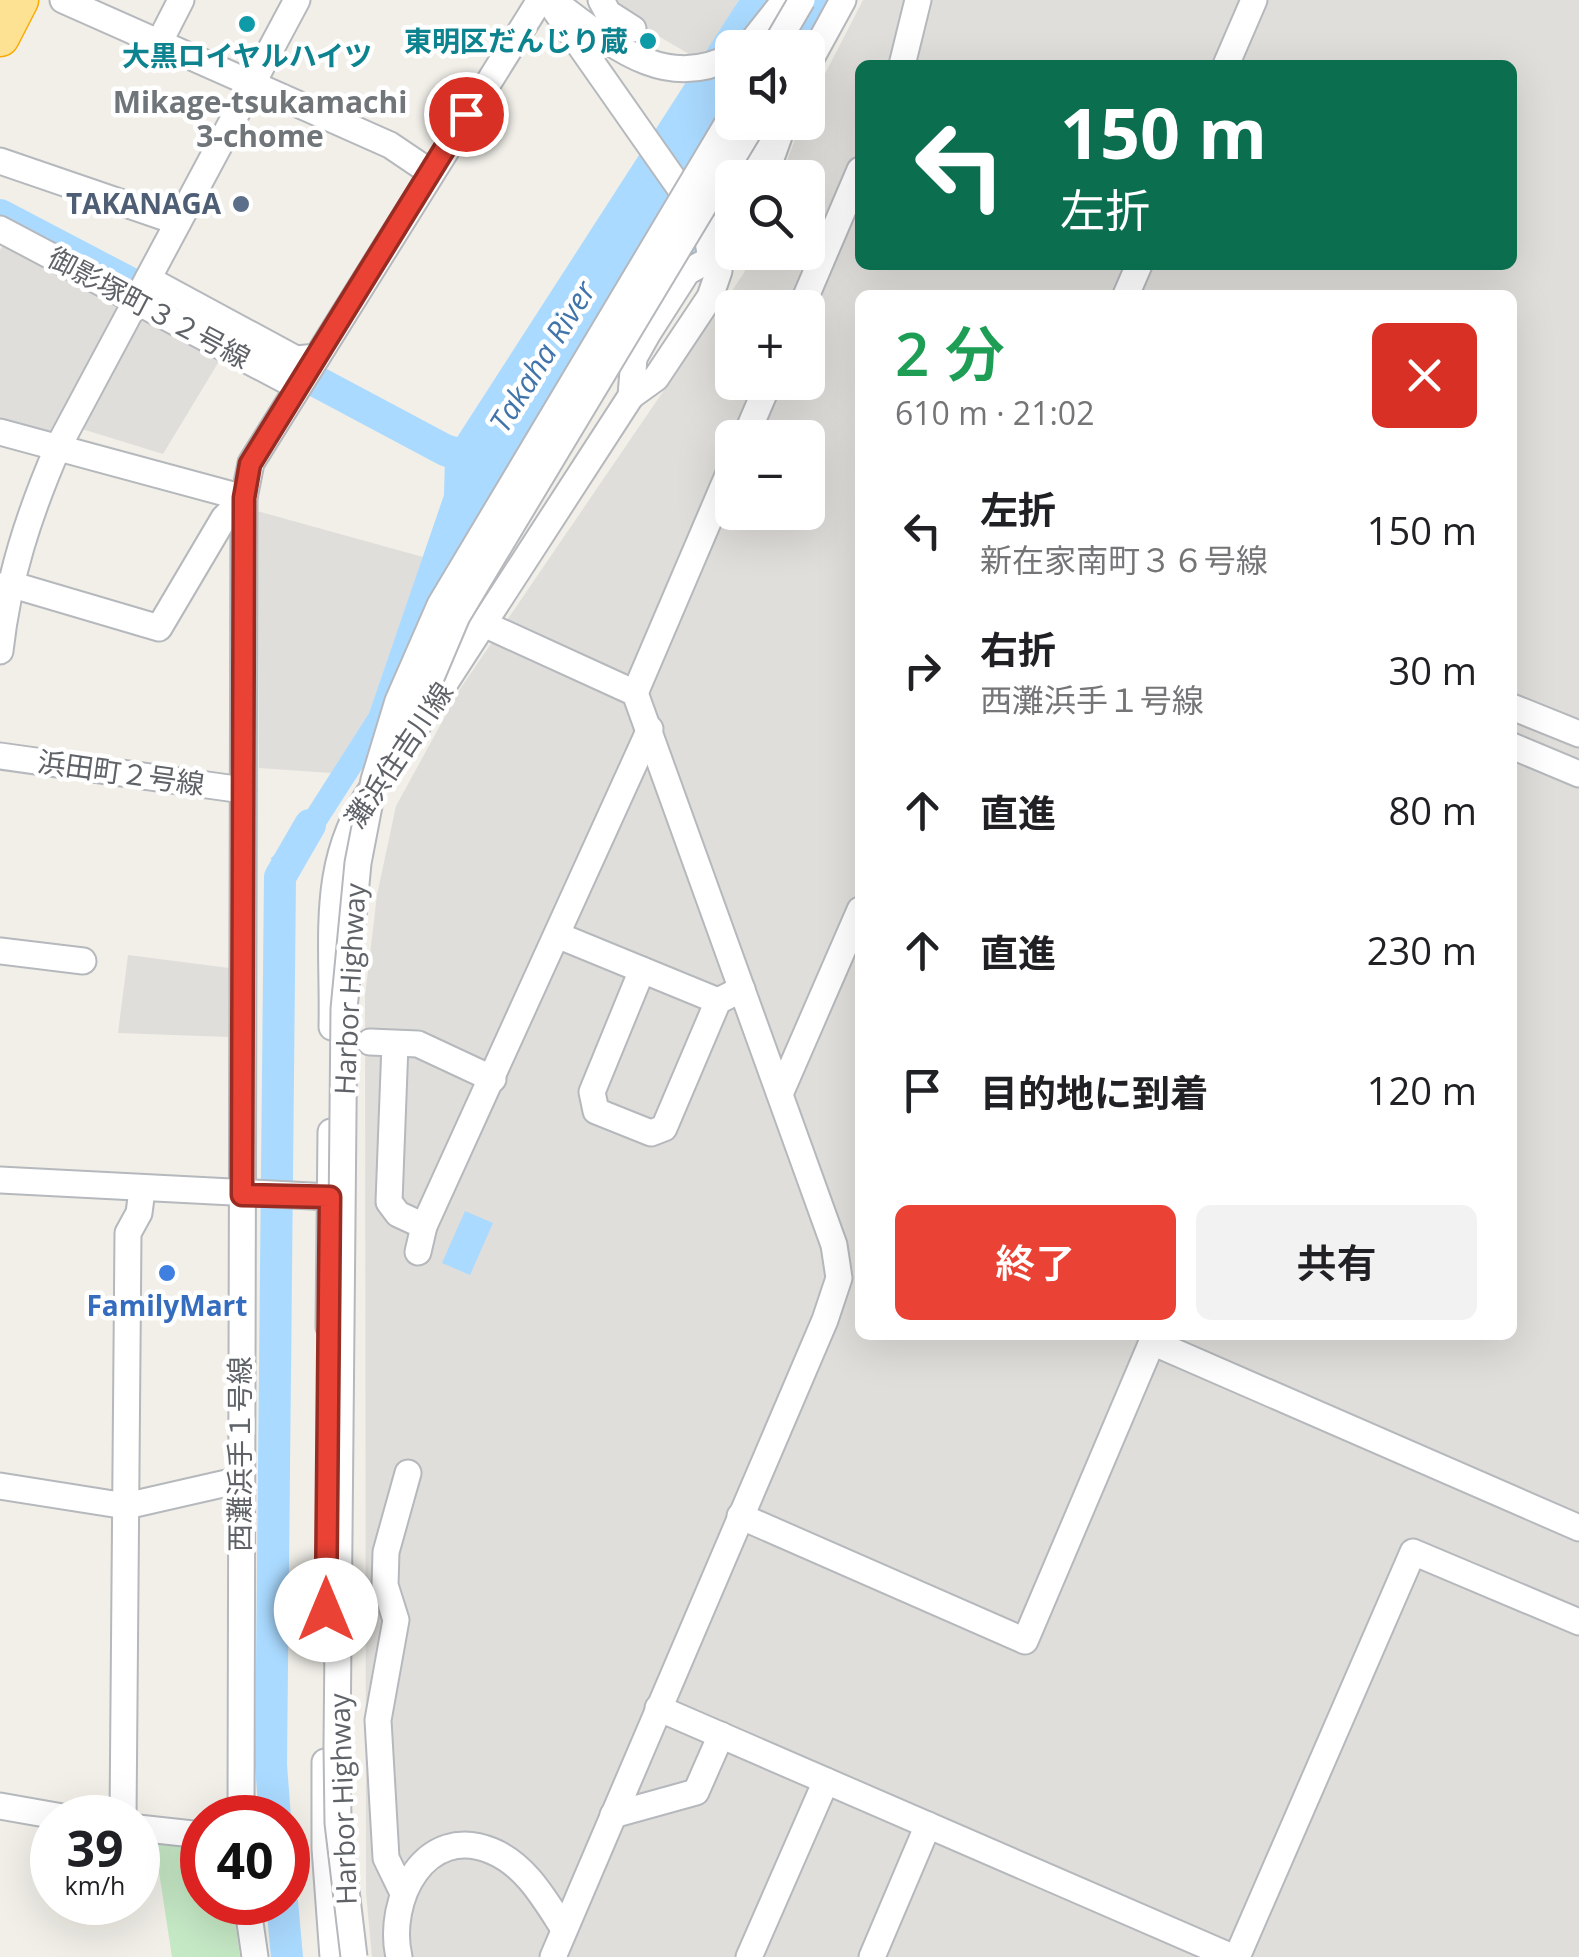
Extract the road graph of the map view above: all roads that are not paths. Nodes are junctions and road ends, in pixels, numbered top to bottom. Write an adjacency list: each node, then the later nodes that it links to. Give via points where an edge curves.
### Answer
1 (7, 0): 16 (highway)
2 (19, 0): 23 (highway)
3 (63, 0): 24 (street)
4 (181, 0): 24 (street)
5 (297, 0): 28 (street)
6 (540, 0): 32 (street)
7 (550, 0): 27 (street, via 630,55 676,71); 38 (street, bridge, via 705,224)
8 (601, 0): 17 (street)
9 (785, 0): 18 (street)
10 (794, 0): 20 (street, bridge)
11 (802, 0): 19 (street, bridge)
12 (828, 0): 21 (street)
13 (843, 0): 22 (street)
14 (918, 0): 25 (street)
15 (1254, 0): 26 (street)
16 (0, 14)
17 (632, 28)
18 (761, 30)
19 (784, 30)
20 (786, 30)
21 (810, 30)
22 (825, 33)
23 (0, 38)
24 (159, 43): 28 (street)
25 (903, 60)
26 (1228, 60)
27 (715, 64)
28 (252, 84): 32 (street, via 390,145); 34 (street)
29 (718, 140): 95 (street, Harbor Highway, bridge, via 440,604 398,701 365,822 349,937 344,1049 338,1823)
30 (760, 140): 96 (street, Harbor Highway, bridge, via 457,616 402,740 376,835 359,942 354,1048 349,1820)
31 (0, 162): 34 (street)
32 (430, 172): 41 (street)
33 (855, 182): 40 (street)
34 (178, 222): 39 (street)
35 (0, 228): 39 (street, 御影塚町３２号線)
36 (715, 249): 38 (street)
37 (715, 253): 38 (street)
38 (711, 259): 47 (street, 灘浜住吉川線, via 687,272 648,333 634,358 631,396)
39 (143, 290): 41 (street, 御影塚町３２号線); 41 (street, via 296,359); 43 (street)
40 (809, 290)
41 (306, 373): 44 (street, via 250,464)
42 (0, 432): 43 (street)
43 (58, 447): 44 (street); 46 (street)
44 (244, 498): 46 (street, via 224,518 159,628); 56 (street, 西灘浜手１号線)
45 (715, 506): 49 (street)
46 (4, 586): 48 (street)
47 (486, 626): 49 (street); 69 (street, 灘浜住吉川線, via 355,812 341,842 334,874)
48 (0, 651)
49 (635, 693): 51 (street)
50 (1517, 709): 52 (street)
51 (650, 729): 58 (street); 62 (street)
52 (1579, 734)
53 (1517, 748): 55 (street)
54 (0, 756): 56 (street, 浜田町２号線)
55 (1579, 774)
56 (243, 790): 68 (street, 西灘浜手１号線, via 242,970)
57 (855, 922): 65 (street)
58 (557, 935): 61 (street); 64 (street)
59 (0, 950): 60 (street)
60 (84, 962)
61 (642, 970): 63 (street); 63 (street, via 592,1092 596,1111 651,1133 664,1128)
62 (742, 989): 63 (street); 65 (street)
63 (718, 1002)
64 (492, 1079): 70 (street); 70 (street, via 418,1044 382,1043 389,1202)
65 (780, 1094): 78 (street, via 834,1245 839,1278)
66 (0, 1180): 67 (street)
67 (142, 1190): 68 (street); 77 (street, via 128,1233)
68 (265, 1196): 69 (street); 75 (street, 西灘浜手１号線)
69 (330, 1197): 94 (street, 灘浜住吉川線, via 325,1848)
70 (424, 1226): 71 (street)
71 (418, 1252)
72 (1153, 1340): 78 (street, via 1025,1641)
73 (1158, 1340): 79 (street)
74 (408, 1473): 90 (street, via 386,1552 385,1585 396,1620 378,1720 386,1858)
75 (240, 1480): 77 (street); 85 (street, 西灘浜手１号線)
76 (0, 1486): 77 (street)
77 (126, 1506): 84 (street)
78 (740, 1516): 81 (street)
79 (1579, 1528)
80 (1579, 1622): 101 (street, via 1412,1552)
81 (658, 1708): 82 (street); 88 (street)
82 (720, 1735): 83 (street); 88 (street, via 696,1792)
83 (826, 1781): 89 (street); 99 (street)
84 (123, 1795)
85 (241, 1795)
86 (0, 1806): 87 (street)
87 (30, 1811)
88 (613, 1815): 92 (street)
89 (928, 1825): 100 (street); 101 (street)
90 (402, 1891): 92 (street, via 437,1852 464,1844 514,1864); 97 (street, via 395,1918)
91 (250, 1925): 93 (street)
92 (564, 1929): 98 (street)
93 (255, 1957)
94 (333, 1957)
95 (354, 1957)
96 (364, 1957)
97 (399, 1957)
98 (552, 1957)
99 (749, 1957)
100 (872, 1957)
101 (1234, 1957)

